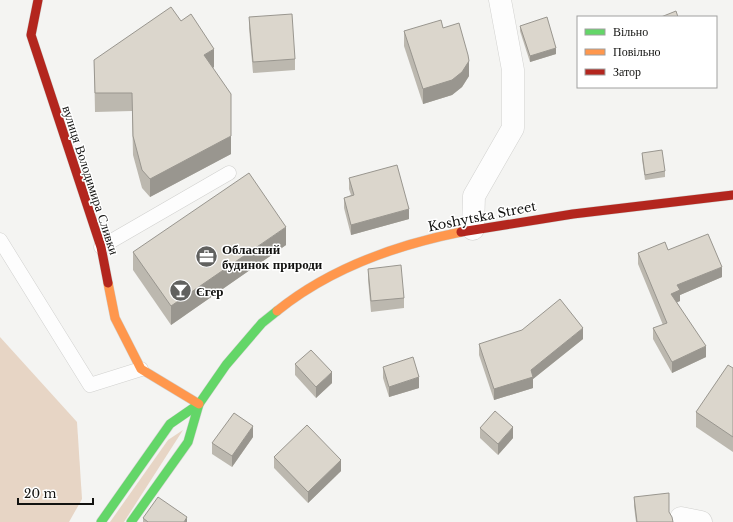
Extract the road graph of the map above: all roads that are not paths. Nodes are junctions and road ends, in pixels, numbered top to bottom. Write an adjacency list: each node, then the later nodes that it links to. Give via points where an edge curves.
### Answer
1 (38, 0): 7 (street, вулиця Володимира Сливки, via 31,35)
2 (500, 0): 5 (street, via 513,70 513,128 474,196)
3 (229, 173): 7 (lane)
4 (733, 195): 5 (street, Koshytska Street, via 587,212)
5 (473, 229): 9 (street, Koshytska Street, via 395,249 330,276 292,299 262,323 226,365)
6 (0, 240): 8 (lane, via 90,385)
7 (101, 247): 8 (street, вулиця Володимира Сливки, via 115,318)
8 (141, 370): 9 (street)
9 (199, 404): 10 (street, Koshytska Street, via 170,424); 11 (street, Koshytska Street, via 188,442)
10 (102, 522)
11 (132, 522)

